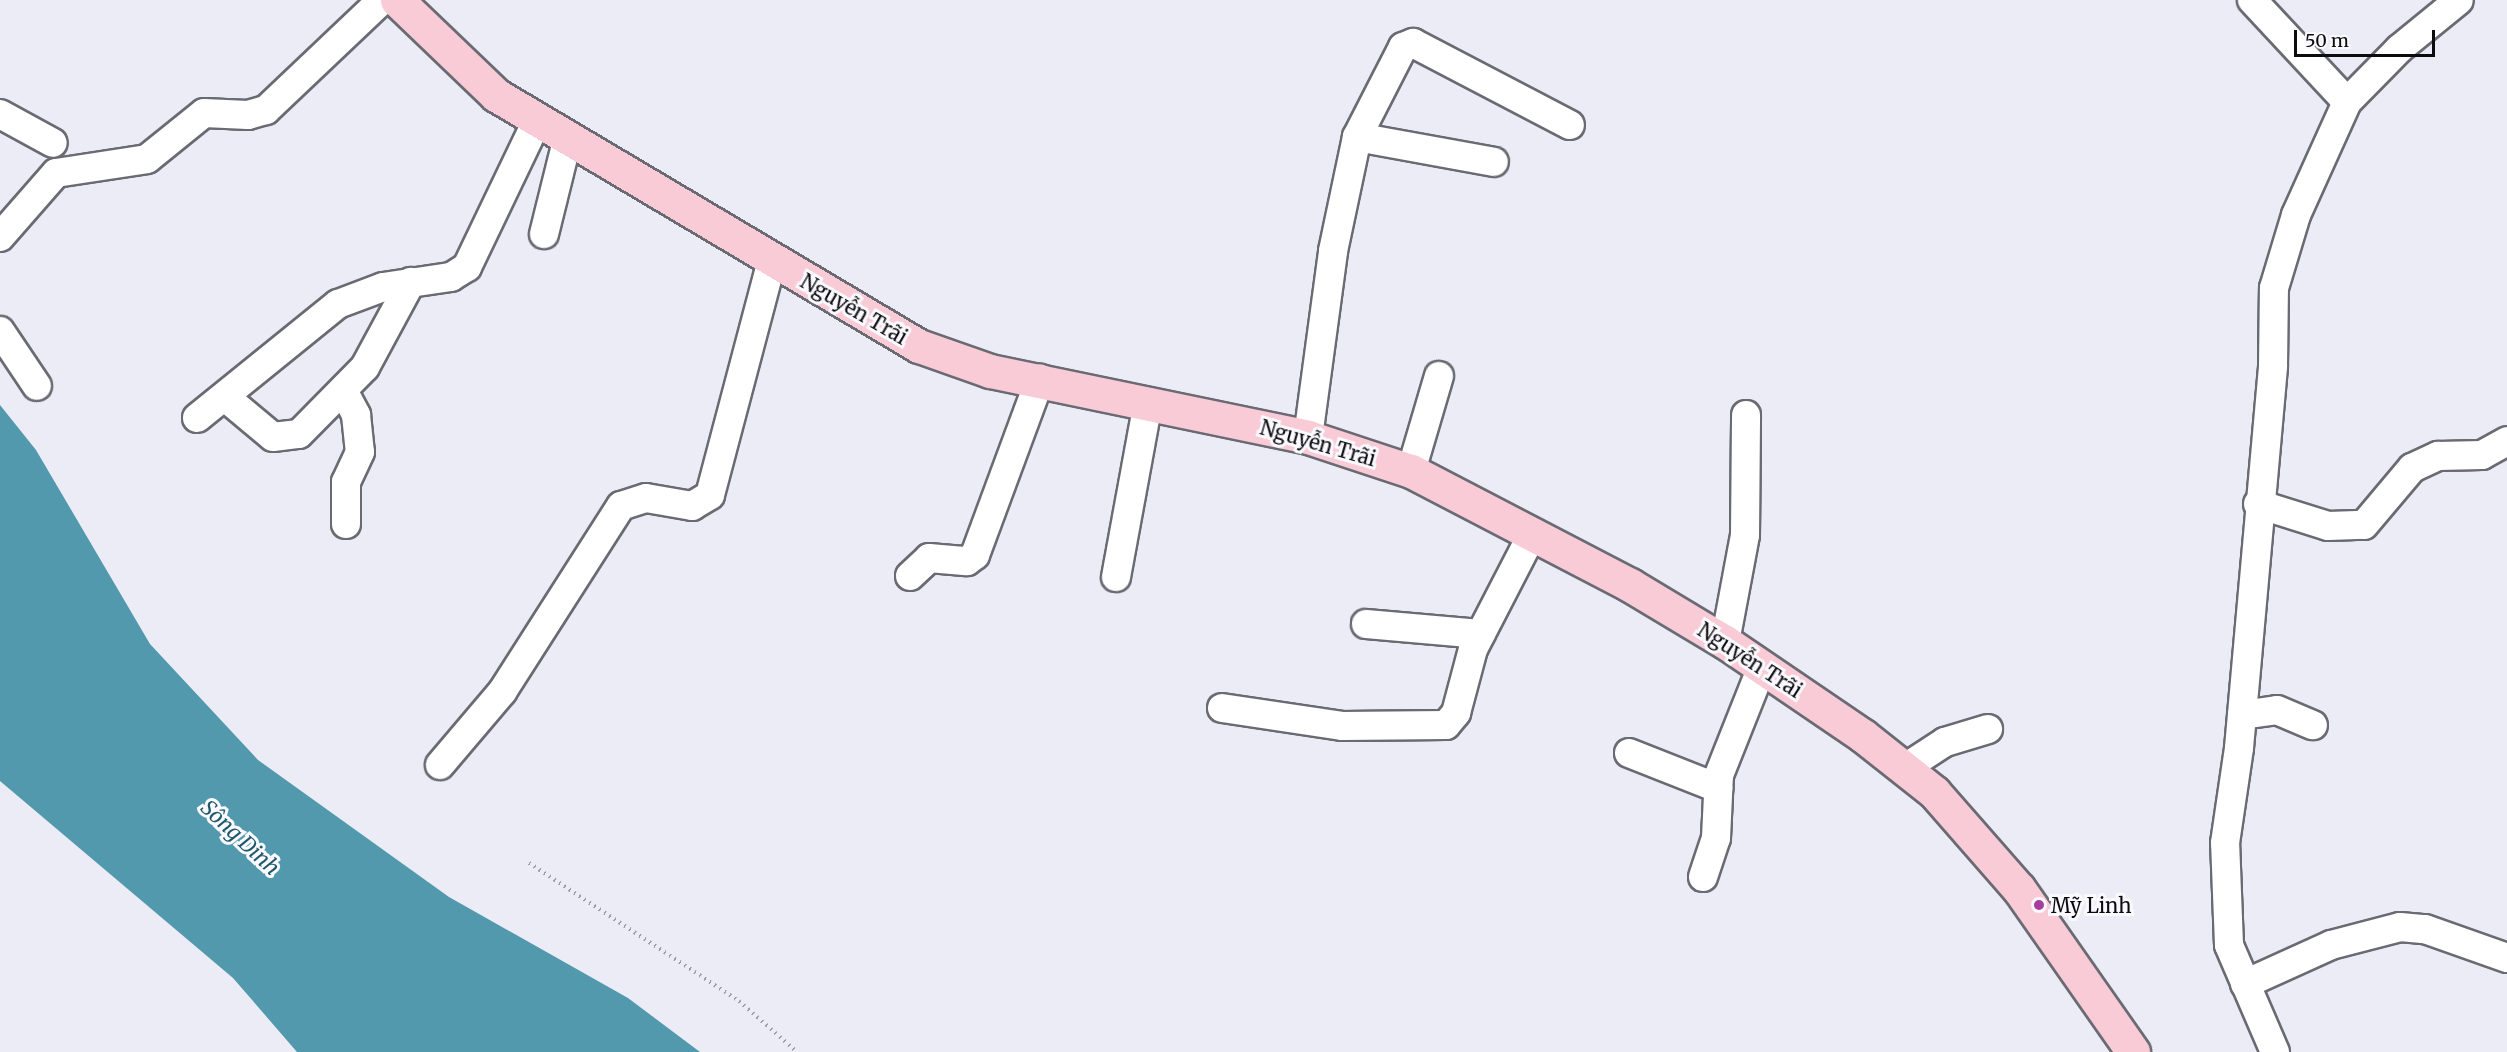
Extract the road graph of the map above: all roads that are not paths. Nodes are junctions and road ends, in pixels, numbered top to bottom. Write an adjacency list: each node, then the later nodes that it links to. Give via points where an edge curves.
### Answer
1 (382, 0): 14 (street, via 266,110 248,115 204,112 147,159 56,173)
2 (397, 0): 7 (main road, Nguyễn Trãi, via 463,68)
3 (2252, 0): 5 (street)
4 (2459, 0): 5 (street, via 2399,49)
5 (2347, 102): 29 (street, via 2278,264)
6 (0, 114): 11 (street)
7 (538, 119): 9 (main road, Nguyễn Trãi); 16 (street, via 474,259 451,277)
8 (1570, 125): 10 (street, via 1413,43 1403,47)
9 (568, 137): 13 (street); 15 (main road, Nguyễn Trãi)
10 (1357, 138): 12 (street); 26 (street, via 1333,251)
11 (53, 143)
12 (1494, 162)
13 (544, 234)
14 (0, 237)
15 (772, 261): 19 (main road, Nguyễn Trãi, via 919,346 990,371); 43 (street, via 710,495 692,506 646,498 621,506 502,692)
16 (411, 282): 21 (street, via 365,367); 22 (street, via 338,304)
17 (0, 331): 20 (street)
18 (1439, 376): 28 (street)
19 (1040, 379): 23 (main road, Nguyễn Trãi); 32 (street, via 975,555 967,561 929,558)
20 (37, 386)
21 (344, 392): 22 (street, via 289,440 273,437); 30 (street, via 356,415 360,452 346,482)
22 (225, 397): 25 (street)
23 (1149, 402): 26 (main road, Nguyễn Trãi); 33 (street)
24 (1746, 415): 36 (street, via 1745,535)
25 (197, 418)
26 (1308, 438): 28 (main road, Nguyễn Trãi)
27 (2507, 441): 29 (street, via 2482,455 2438,456 2420,464 2373,521 2355,528 2328,526)
28 (1411, 471): 31 (main road, Nguyễn Trãi)
29 (2258, 504): 39 (street)
30 (346, 524)
31 (1533, 533): 35 (street); 36 (main road, Nguyễn Trãi)
32 (910, 576)
33 (1116, 577)
34 (1366, 624): 35 (street)
35 (1481, 634): 38 (street, via 1456,713 1446,725 1342,726)
36 (1725, 642): 37 (main road, Nguyễn Trãi)
37 (1762, 667): 44 (main road, Nguyễn Trãi); 45 (street)
38 (1222, 708)
39 (2242, 715): 40 (street, via 2277,710); 48 (street, via 2225,843 2229,945)
40 (2313, 725)
41 (1988, 729): 44 (street, via 1945,742)
42 (1629, 753): 45 (street)
43 (440, 765)
44 (1905, 768): 49 (main road, Nguyễn Trãi, via 1986,848)
45 (1718, 788): 46 (street, via 1716,838)
46 (1703, 877)
47 (2507, 958): 48 (street, via 2426,929 2400,927 2331,945)
48 (2245, 984): 50 (street)
49 (2133, 1052)
50 (2275, 1052)

